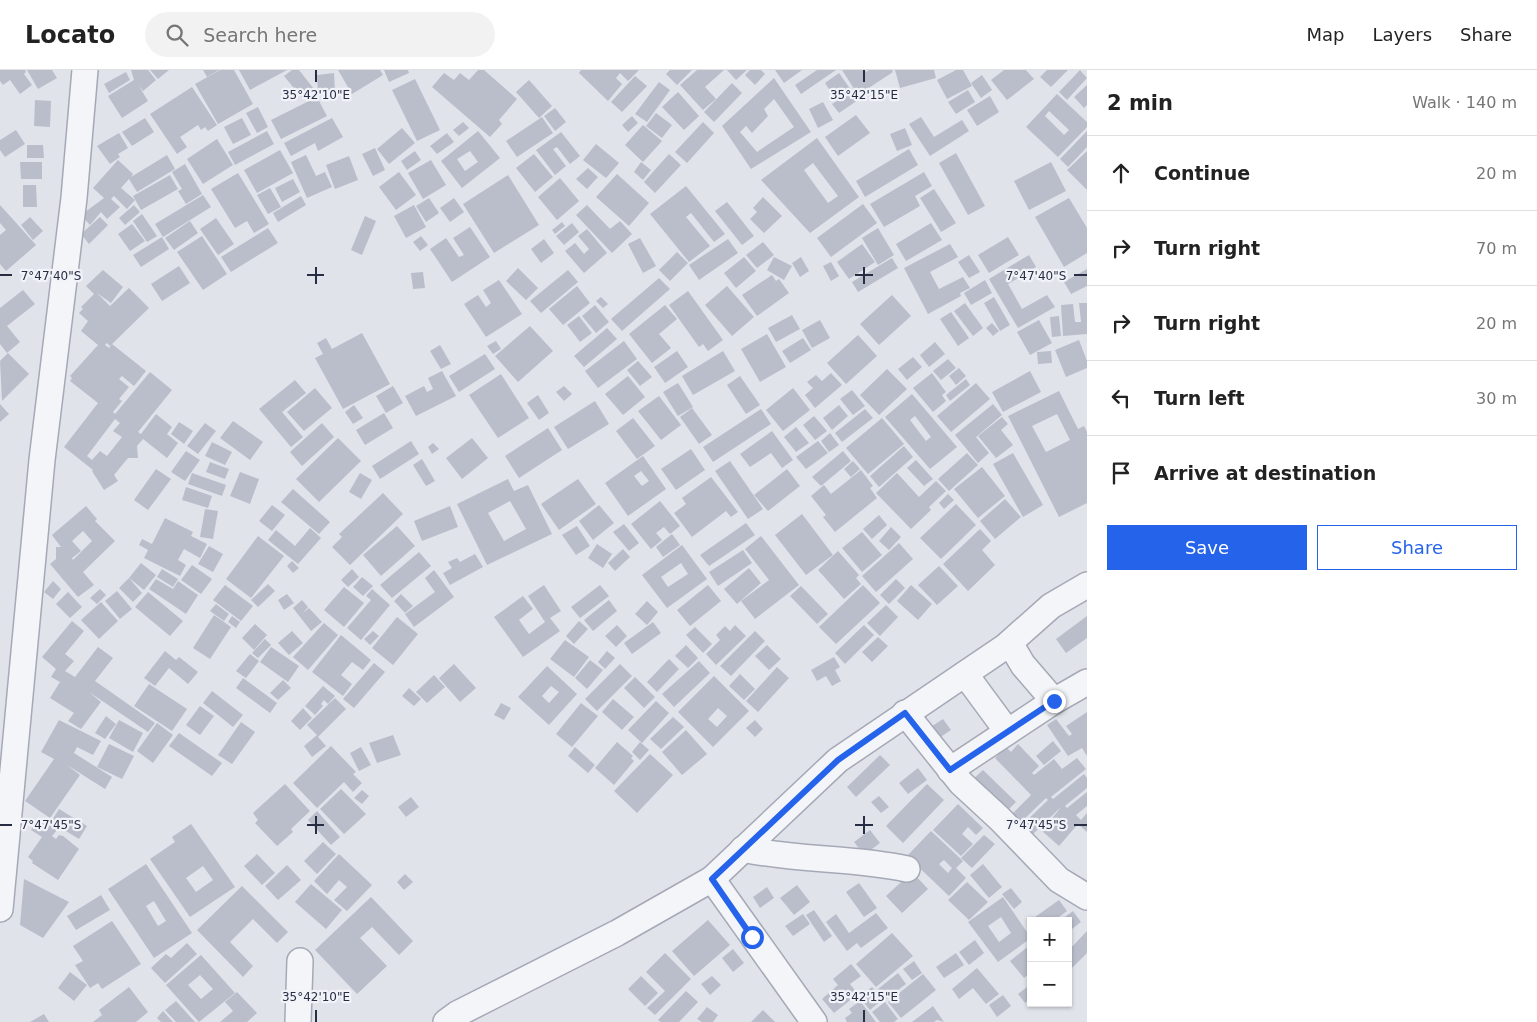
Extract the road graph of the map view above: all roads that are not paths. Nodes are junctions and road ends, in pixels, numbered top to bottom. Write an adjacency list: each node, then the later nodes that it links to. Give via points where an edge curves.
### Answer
1 (85, 70): 5 (street, via 74,198 42,460)
2 (1087, 585): 3 (street, via 1051,606)
3 (1010, 643): 4 (street); 7 (street, via 1023,665)
4 (965, 674): 9 (street); 10 (street)
5 (23, 679): 8 (street); 16 (street)
6 (1087, 682): 7 (street)
7 (1054, 701): 10 (street)
8 (0, 713)
9 (905, 713): 11 (street); 12 (street, via 838,760)
10 (1007, 731): 11 (street)
11 (950, 770): 15 (street, via 1058,880)
12 (743, 849): 13 (street, via 771,855 846,860); 14 (street)
13 (907, 869)
14 (712, 879): 19 (street, via 617,933); 20 (street)
15 (1087, 897)
16 (0, 909)
17 (300, 961): 18 (street)
18 (298, 1022)
19 (446, 1022)
20 (814, 1022)

